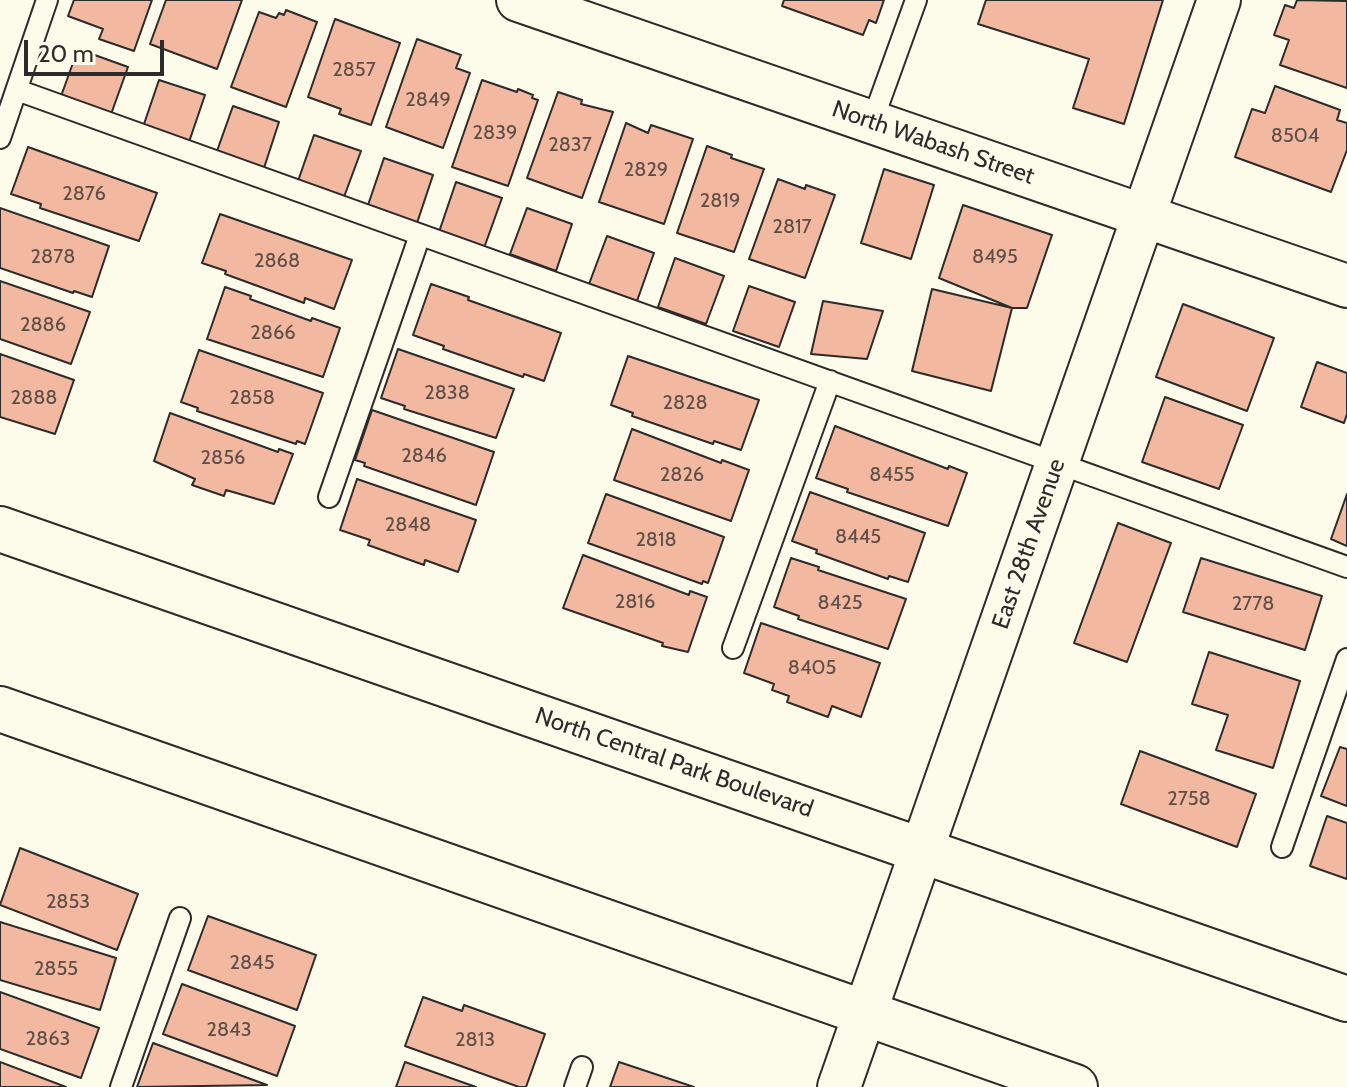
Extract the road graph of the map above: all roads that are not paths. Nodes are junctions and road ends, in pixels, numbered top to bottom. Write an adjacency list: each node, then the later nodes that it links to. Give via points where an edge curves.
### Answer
1 (47, 0): 5 (lane)
2 (518, 0): 6 (street, North Wabash Street)
3 (916, 0): 6 (lane)
4 (1219, 0): 8 (street, East 28th Avenue)
5 (17, 90): 7 (lane); 9 (lane)
6 (872, 122): 8 (street, North Wabash Street)
7 (0, 138)
8 (1143, 215): 10 (street, North Wabash Street); 12 (street, East 28th Avenue)
9 (420, 235): 11 (lane); 13 (lane)
10 (1347, 286)
11 (830, 381): 12 (lane); 16 (lane)
12 (1057, 463): 15 (lane); 20 (street, East 28th Avenue)
13 (329, 497)
14 (0, 529): 20 (main road, North Central Park Boulevard)
15 (1347, 567)
16 (733, 648)
17 (1347, 659): 19 (lane)
18 (0, 709): 23 (main road)
19 (1282, 847)
20 (921, 850): 22 (main road, North Central Park Boulevard); 23 (street, East 28th Avenue)
21 (180, 918): 25 (lane)
22 (1347, 999)
23 (865, 1012): 27 (street, East 28th Avenue); 28 (main road)
24 (582, 1067): 26 (lane)
25 (121, 1087)
26 (575, 1087)
27 (839, 1087)
28 (1075, 1087)

